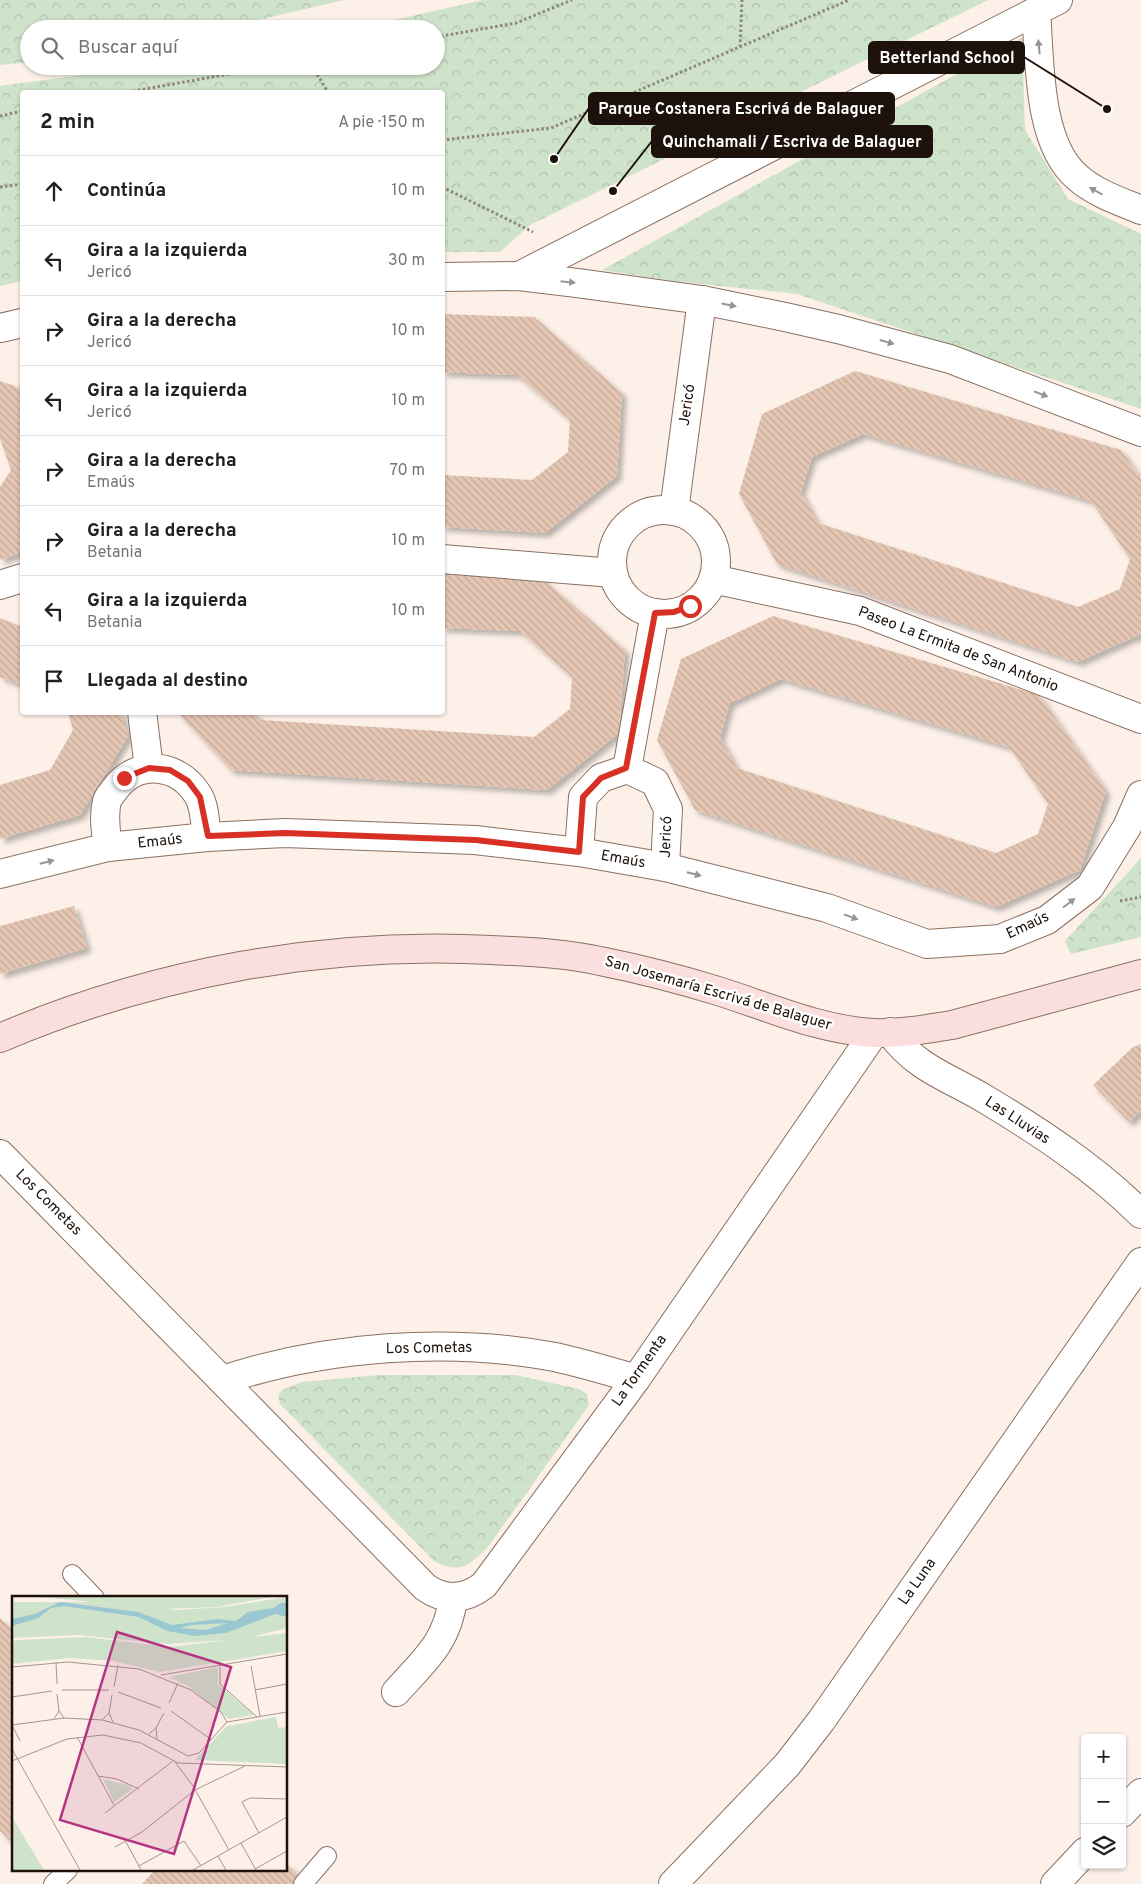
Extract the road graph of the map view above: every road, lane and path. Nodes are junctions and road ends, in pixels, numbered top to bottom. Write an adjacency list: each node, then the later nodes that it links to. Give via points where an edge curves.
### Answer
1 (572, 0): 5 (path, via 516,23)
2 (742, 0): 6 (path)
3 (849, 0): 6 (path)
4 (1047, 5): 17 (street, one-way to 4, via 1087,185 1065,165 1058,152 1044,102); 18 (street)
5 (445, 35)
6 (740, 46): 13 (path, via 550,128)
7 (223, 75): 9 (path)
8 (318, 75): 10 (path)
9 (139, 90)
10 (327, 90)
11 (20, 112): 12 (path)
12 (0, 116)
13 (445, 140)
14 (20, 184): 15 (path)
15 (0, 187)
16 (445, 189): 18 (path)
17 (1141, 210)
18 (569, 250): 19 (street)
19 (519, 276): 20 (street); 21 (street, one-way to 21)
20 (445, 277)
21 (702, 300): 24 (street, one-way to 24, via 838,329 950,360); 25 (street, Jericó)
22 (20, 323): 23 (street)
23 (0, 328)
24 (1141, 432)
25 (674, 511): 27 (street, via 657,510 641,515 627,525 617,539 612,556); 29 (street, via 691,517 713,544 716,562)
26 (445, 559): 27 (street)
27 (613, 573): 31 (street, via 628,600)
28 (20, 579): 30 (street)
29 (713, 579): 31 (street, via 704,595 690,606 674,612); 33 (street, Paseo La Ermita de San Antonio, via 860,611)
30 (0, 584)
31 (655, 613): 35 (street)
32 (142, 715): 34 (street)
33 (1141, 719)
34 (149, 768): 37 (street, via 170,770 188,781 200,797); 38 (street, via 124,778 107,800 105,828)
35 (626, 768): 39 (street, via 601,778 583,797); 40 (street, Jericó, via 655,782 668,809)
36 (1141, 795): 40 (street, Emaús, one-way to 36, via 827,908 926,944 1000,939 1047,920 1090,887 1127,827)
37 (208, 836): 38 (street, Emaús); 39 (street, Emaús, via 285,833 476,840)
38 (108, 847): 41 (street, Emaús, one-way to 38)
39 (579, 852): 40 (street, Emaús)
40 (665, 867)
41 (0, 874)
42 (1141, 974): 43 (street, San Josemaría Escrivá de Balaguer, via 952,1025)
43 (882, 1032): 44 (street, San Josemaría Escrivá de Balaguer, via 842,1029 810,1022 675,979 596,960 531,952 452,948 318,954 212,972 97,1002); 46 (street, Las Lluvias, via 921,1064 1033,1130 1104,1181); 48 (street, La Tormenta)
44 (0, 1038)
45 (0, 1154): 49 (street, Los Cometas)
46 (1141, 1214)
47 (1141, 1262): 61 (street, La Luna, via 821,1721 787,1765)
48 (636, 1379): 49 (street, Los Cometas, via 554,1357 508,1350 411,1348 320,1356 281,1363); 52 (street, La Tormenta, via 484,1585 475,1592)
49 (223, 1380): 52 (street, Los Cometas, via 424,1587)
50 (72, 1574): 51 (lane)
51 (93, 1596)
52 (453, 1598): 53 (street, via 448,1624 437,1647)
53 (396, 1692)
54 (1141, 1793): 55 (street)
55 (1126, 1809)
56 (327, 1856): 60 (lane)
57 (1081, 1856): 62 (street)
58 (66, 1872): 59 (lane)
59 (53, 1884)
60 (303, 1884)
61 (673, 1884)
62 (1055, 1884)

